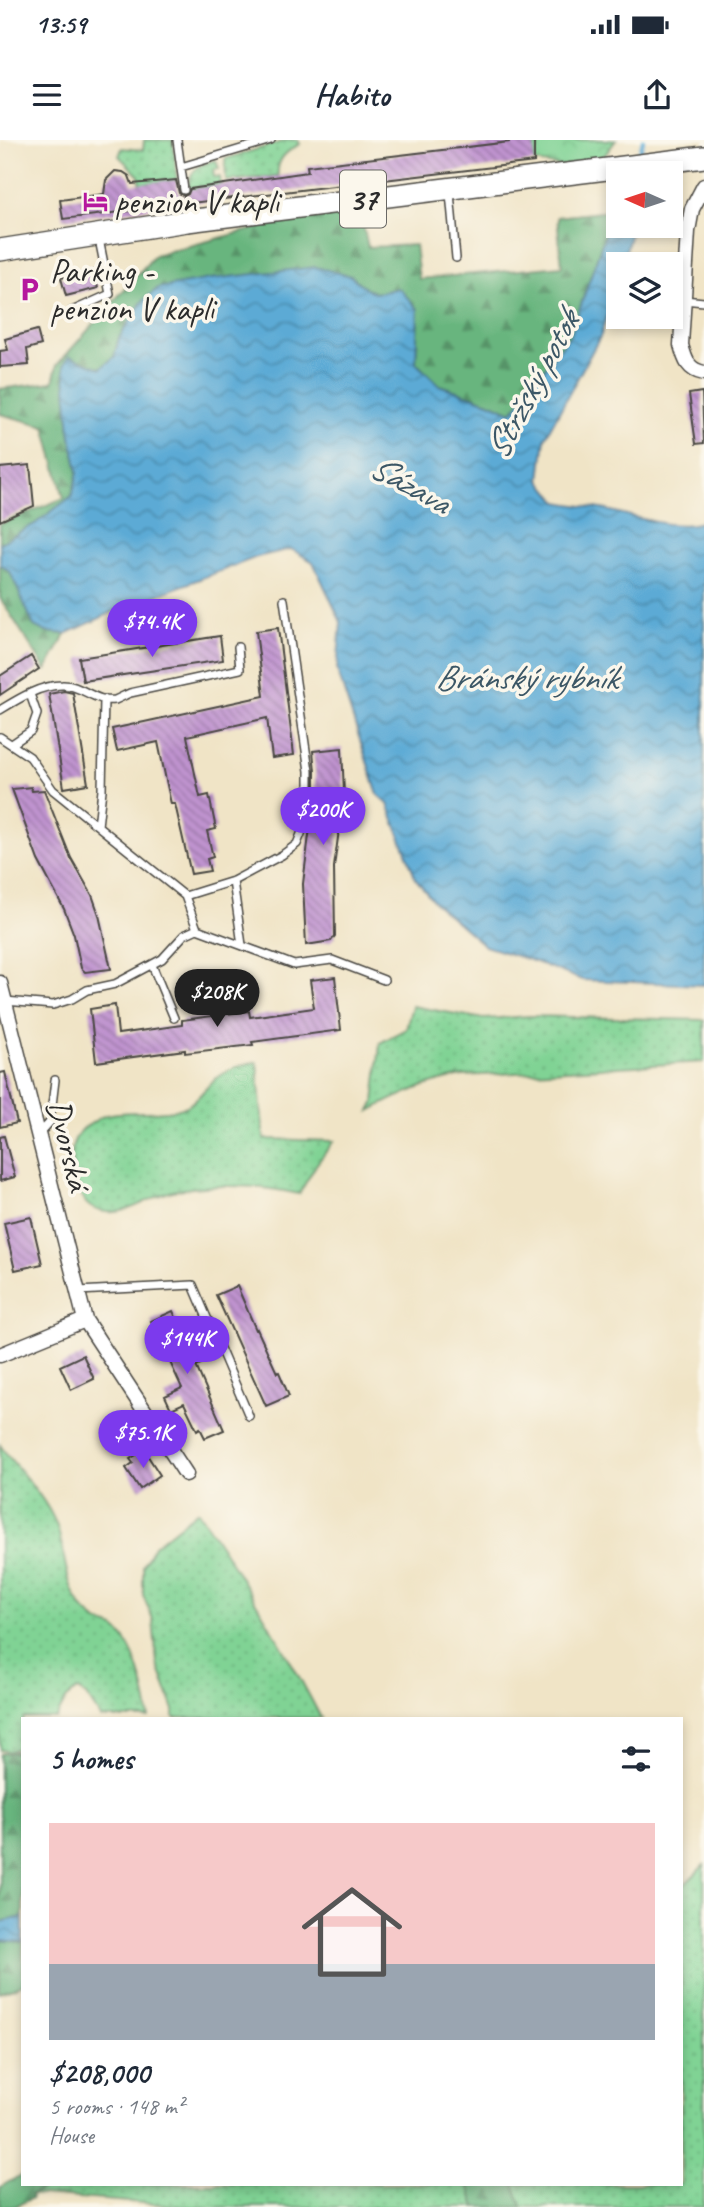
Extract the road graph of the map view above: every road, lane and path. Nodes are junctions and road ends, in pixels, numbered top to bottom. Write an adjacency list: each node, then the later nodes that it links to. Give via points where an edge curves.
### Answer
1 (177, 140): 4 (lane)
2 (271, 140): 4 (lane)
3 (704, 157): 6 (main road, 37)
4 (181, 167): 7 (lane)
5 (704, 186): 11 (street, via 692,209)
6 (450, 188): 8 (main road, 37, via 186,212); 10 (lane)
7 (184, 190)
8 (98, 235): 9 (main road, 37); 13 (lane, via 110,294)
9 (1, 253)
10 (456, 258)
11 (683, 300): 12 (lane)
12 (704, 302)
13 (72, 311)
14 (682, 329): 15 (street, via 686,362)
15 (704, 373)
16 (284, 600): 24 (lane, via 309,771 309,814 297,844)
17 (238, 647): 19 (lane, via 240,669)
18 (30, 694): 19 (lane, via 63,684); 20 (lane); 22 (lane, via 37,713 31,732)
19 (104, 699): 23 (lane)
20 (0, 710)
21 (0, 737): 22 (lane)
22 (12, 744): 23 (lane, via 30,757 53,790)
23 (98, 826): 25 (lane)
24 (233, 880): 25 (lane); 27 (lane)
25 (185, 896): 26 (lane)
26 (197, 929): 27 (lane); 28 (lane)
27 (242, 945): 29 (lane, via 294,965 332,960)
28 (152, 965): 31 (lane, via 116,984 53,1005); 32 (lane)
29 (384, 980)
30 (0, 983): 31 (street, Dvorská)
31 (5, 1001): 34 (street, Dvorská)
32 (174, 1018)
33 (55, 1080): 34 (lane, via 50,1122)
34 (38, 1135): 35 (street, Dvorská)
35 (77, 1291): 36 (street, Dvorská); 38 (lane, via 193,1285)
36 (85, 1320): 37 (street); 39 (street, Dvorská)
37 (0, 1355)
38 (250, 1416)
39 (186, 1474)

